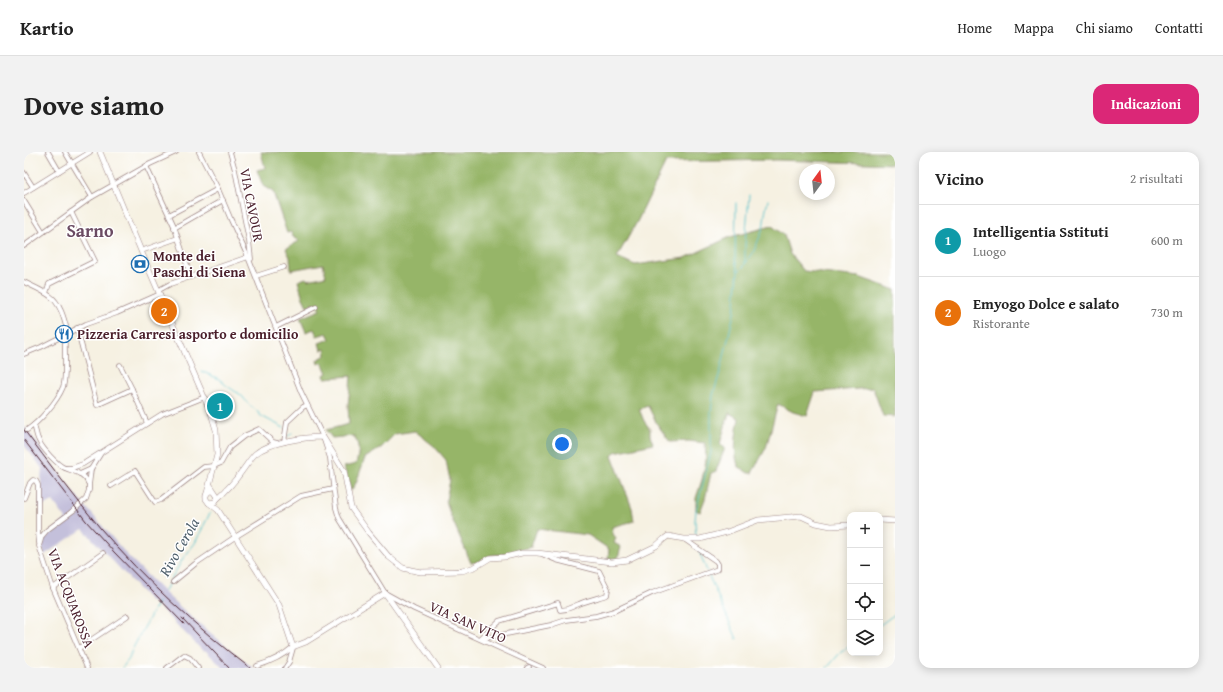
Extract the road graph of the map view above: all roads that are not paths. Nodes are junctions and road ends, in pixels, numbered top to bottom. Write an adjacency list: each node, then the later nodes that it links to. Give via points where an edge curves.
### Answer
1 (48, 152): 10 (street)
2 (65, 152): 8 (street)
3 (90, 152): 8 (street)
4 (100, 152): 12 (street)
5 (176, 152): 9 (street)
6 (199, 152): 14 (street)
7 (230, 152): 28 (street, VIA CAVOUR, via 249,241)
8 (71, 164): 10 (street); 16 (street)
9 (146, 166): 12 (street); 20 (street)
10 (59, 171): 13 (street)
11 (24, 173): 13 (street)
12 (113, 183): 16 (street); 26 (street)
13 (33, 187): 15 (street)
14 (218, 188): 17 (street); 20 (street)
15 (24, 193)
16 (92, 197): 19 (street)
17 (223, 200): 21 (street); 27 (street)
18 (24, 201): 22 (street)
19 (71, 212): 22 (street); 34 (street, via 95,261 48,284)
20 (169, 215): 21 (street)
21 (174, 228): 23 (street)
22 (43, 232): 25 (street)
23 (178, 238): 26 (street); 31 (street)
24 (24, 240): 25 (street)
25 (25, 245)
26 (141, 251): 33 (street)
27 (248, 257): 28 (street); 31 (street)
28 (251, 263): 30 (street)
29 (284, 267): 30 (street)
30 (256, 276): 36 (street)
31 (191, 277): 33 (street, via 170,284)
32 (24, 282): 34 (street)
33 (159, 292): 37 (street, via 118,313); 42 (street)
34 (46, 293): 38 (street, via 57,303 68,330)
35 (316, 307): 36 (street)
36 (276, 327): 43 (street)
37 (77, 328): 38 (street); 41 (street, via 97,405)
38 (65, 334): 39 (street); 45 (street, via 63,387 45,414)
39 (24, 354)
40 (120, 365): 41 (street)
41 (132, 389): 44 (street)
42 (205, 397): 44 (street, via 162,414); 52 (street, via 216,430 217,455)
43 (307, 405): 47 (street); 48 (street, via 287,422)
44 (147, 423): 50 (street)
45 (34, 425): 46 (street); 53 (street, via 39,441 55,462)
46 (27, 430)
47 (323, 437): 48 (street); 58 (street, via 330,458); 72 (street, via 344,471 351,508 389,557 402,568 421,572 462,571 490,558 505,558 522,553)
48 (284, 442): 49 (street)
49 (277, 444): 52 (street, via 259,429 230,447 221,463); 60 (street, via 254,455)
50 (101, 453): 51 (street); 54 (street, VIA ACQUAROSSA)
51 (83, 464): 53 (street); 55 (street)
52 (214, 466): 57 (street, via 204,467 155,502 135,471); 59 (street, via 210,485)
53 (65, 468): 55 (street)
54 (92, 469): 55 (street); 56 (street, VIA ACQUAROSSA)
55 (80, 474): 56 (street, via 87,479)
56 (89, 485): 70 (street, VIA ACQUAROSSA, via 86,499 48,530 42,536)
57 (111, 486)
58 (333, 489): 68 (street, via 301,496); 75 (street, via 339,518)
59 (212, 492): 60 (street); 62 (street, via 217,495); 63 (street, via 206,499)
60 (223, 494): 62 (street)
61 (24, 498): 70 (street, via 30,482 35,480 38,485)
62 (217, 500): 63 (street); 64 (street)
63 (209, 503): 64 (street)
64 (218, 510): 68 (street)
65 (883, 520): 66 (street)
66 (895, 521)
67 (847, 525): 69 (street, via 831,526 801,516 788,517 758,520 727,532)
68 (235, 537): 73 (street); 78 (street, via 279,605)
69 (684, 539): 72 (street, via 668,536 656,546 627,560 612,562); 77 (street, via 716,561 718,569 652,593 614,611)
70 (39, 546): 74 (street, VIA ACQUAROSSA)
71 (103, 553): 74 (street)
72 (542, 554): 77 (street, via 599,571 608,589 607,595 578,604 568,610 560,610 558,603 499,621)
73 (173, 582)
74 (53, 588): 79 (street, VIA ACQUAROSSA)
75 (385, 592): 77 (street, VIA SAN VITO, via 414,609); 78 (street, via 306,642); 85 (street)
76 (127, 616): 79 (street)
77 (480, 640): 86 (street, VIA SAN VITO)
78 (293, 647): 80 (street); 84 (street)
79 (79, 648): 81 (street, VIA ACQUAROSSA)
80 (257, 666)
81 (87, 668)
82 (167, 668): 83 (street, via 184,655)
83 (198, 668)
84 (285, 668)
85 (438, 668)
86 (543, 668)

